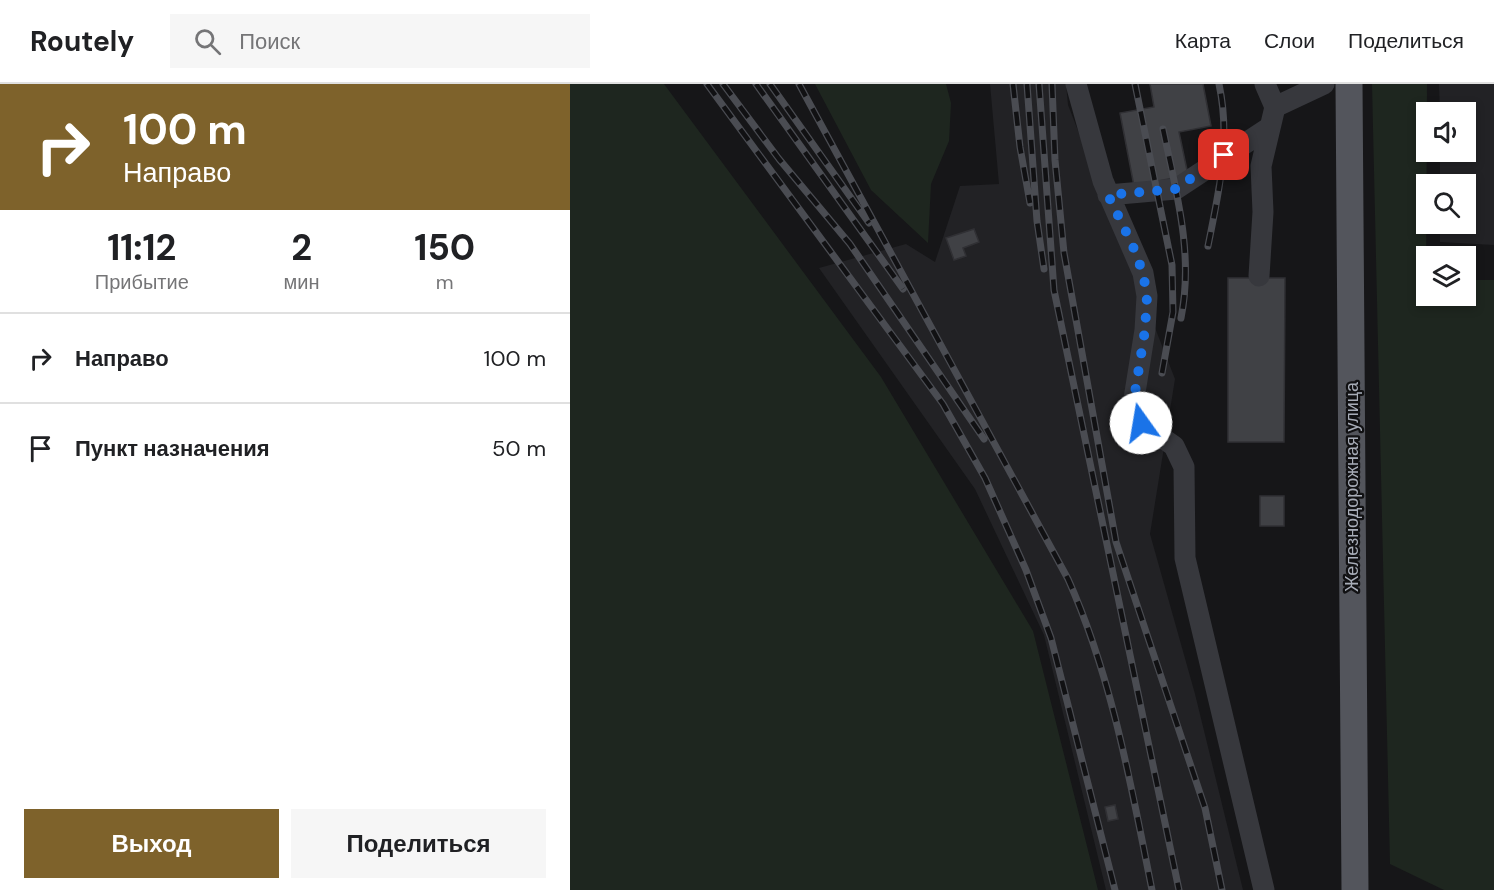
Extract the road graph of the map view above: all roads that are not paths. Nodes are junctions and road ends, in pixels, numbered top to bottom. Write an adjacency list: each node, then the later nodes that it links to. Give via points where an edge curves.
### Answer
1 (1077, 84): 6 (lane)
2 (1265, 84): 5 (lane)
3 (1324, 84): 5 (lane)
4 (1349, 84): 9 (main road, Железнодорожная улица)
5 (1273, 117): 6 (lane, via 1176,189); 7 (lane, via 1261,166)
6 (1108, 195): 8 (lane, via 1132,244 1147,296 1133,405 1141,423 1174,446 1184,467 1185,558)
7 (1259, 276)
8 (1264, 890)
9 (1355, 890)

